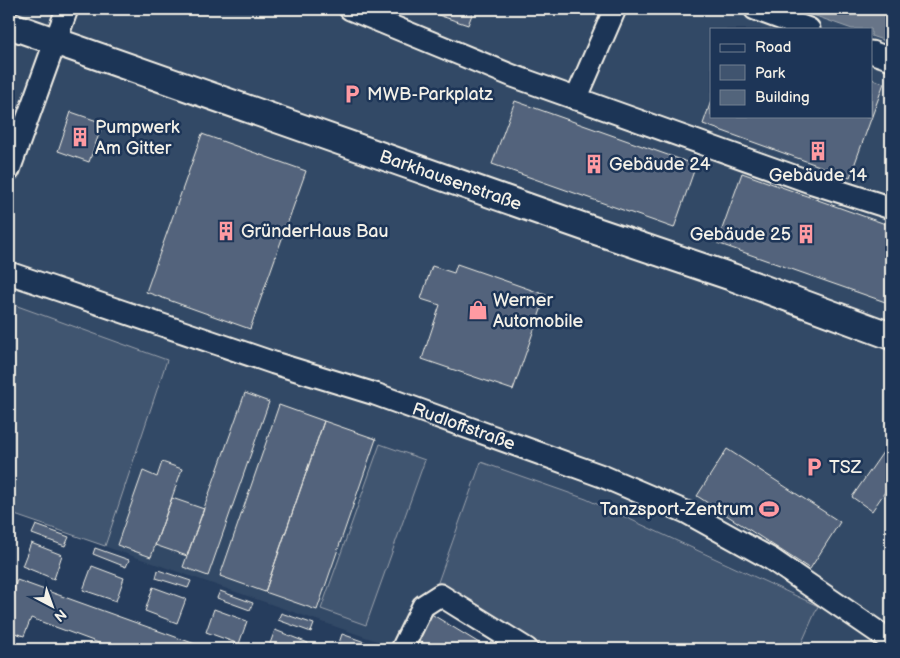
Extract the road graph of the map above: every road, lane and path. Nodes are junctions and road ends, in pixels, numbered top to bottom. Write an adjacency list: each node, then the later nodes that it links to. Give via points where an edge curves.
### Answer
1 (67, 9): 7 (street)
2 (350, 9): 10 (street)
3 (615, 9): 10 (street)
4 (754, 9): 6 (street)
5 (9, 24): 7 (main road, Barkhausenstraße)
6 (806, 28)
7 (55, 40): 11 (street); 14 (main road, Barkhausenstraße, via 732,277)
8 (872, 52): 9 (street)
9 (891, 60)
10 (576, 99): 12 (street)
11 (9, 170)
12 (891, 208)
13 (9, 273): 15 (street, Rudloffstraße, via 375,394 602,476 686,512 770,560)
14 (891, 336)
15 (891, 641)
16 (402, 649): 17 (street, via 423,606 440,595)
17 (527, 649)

